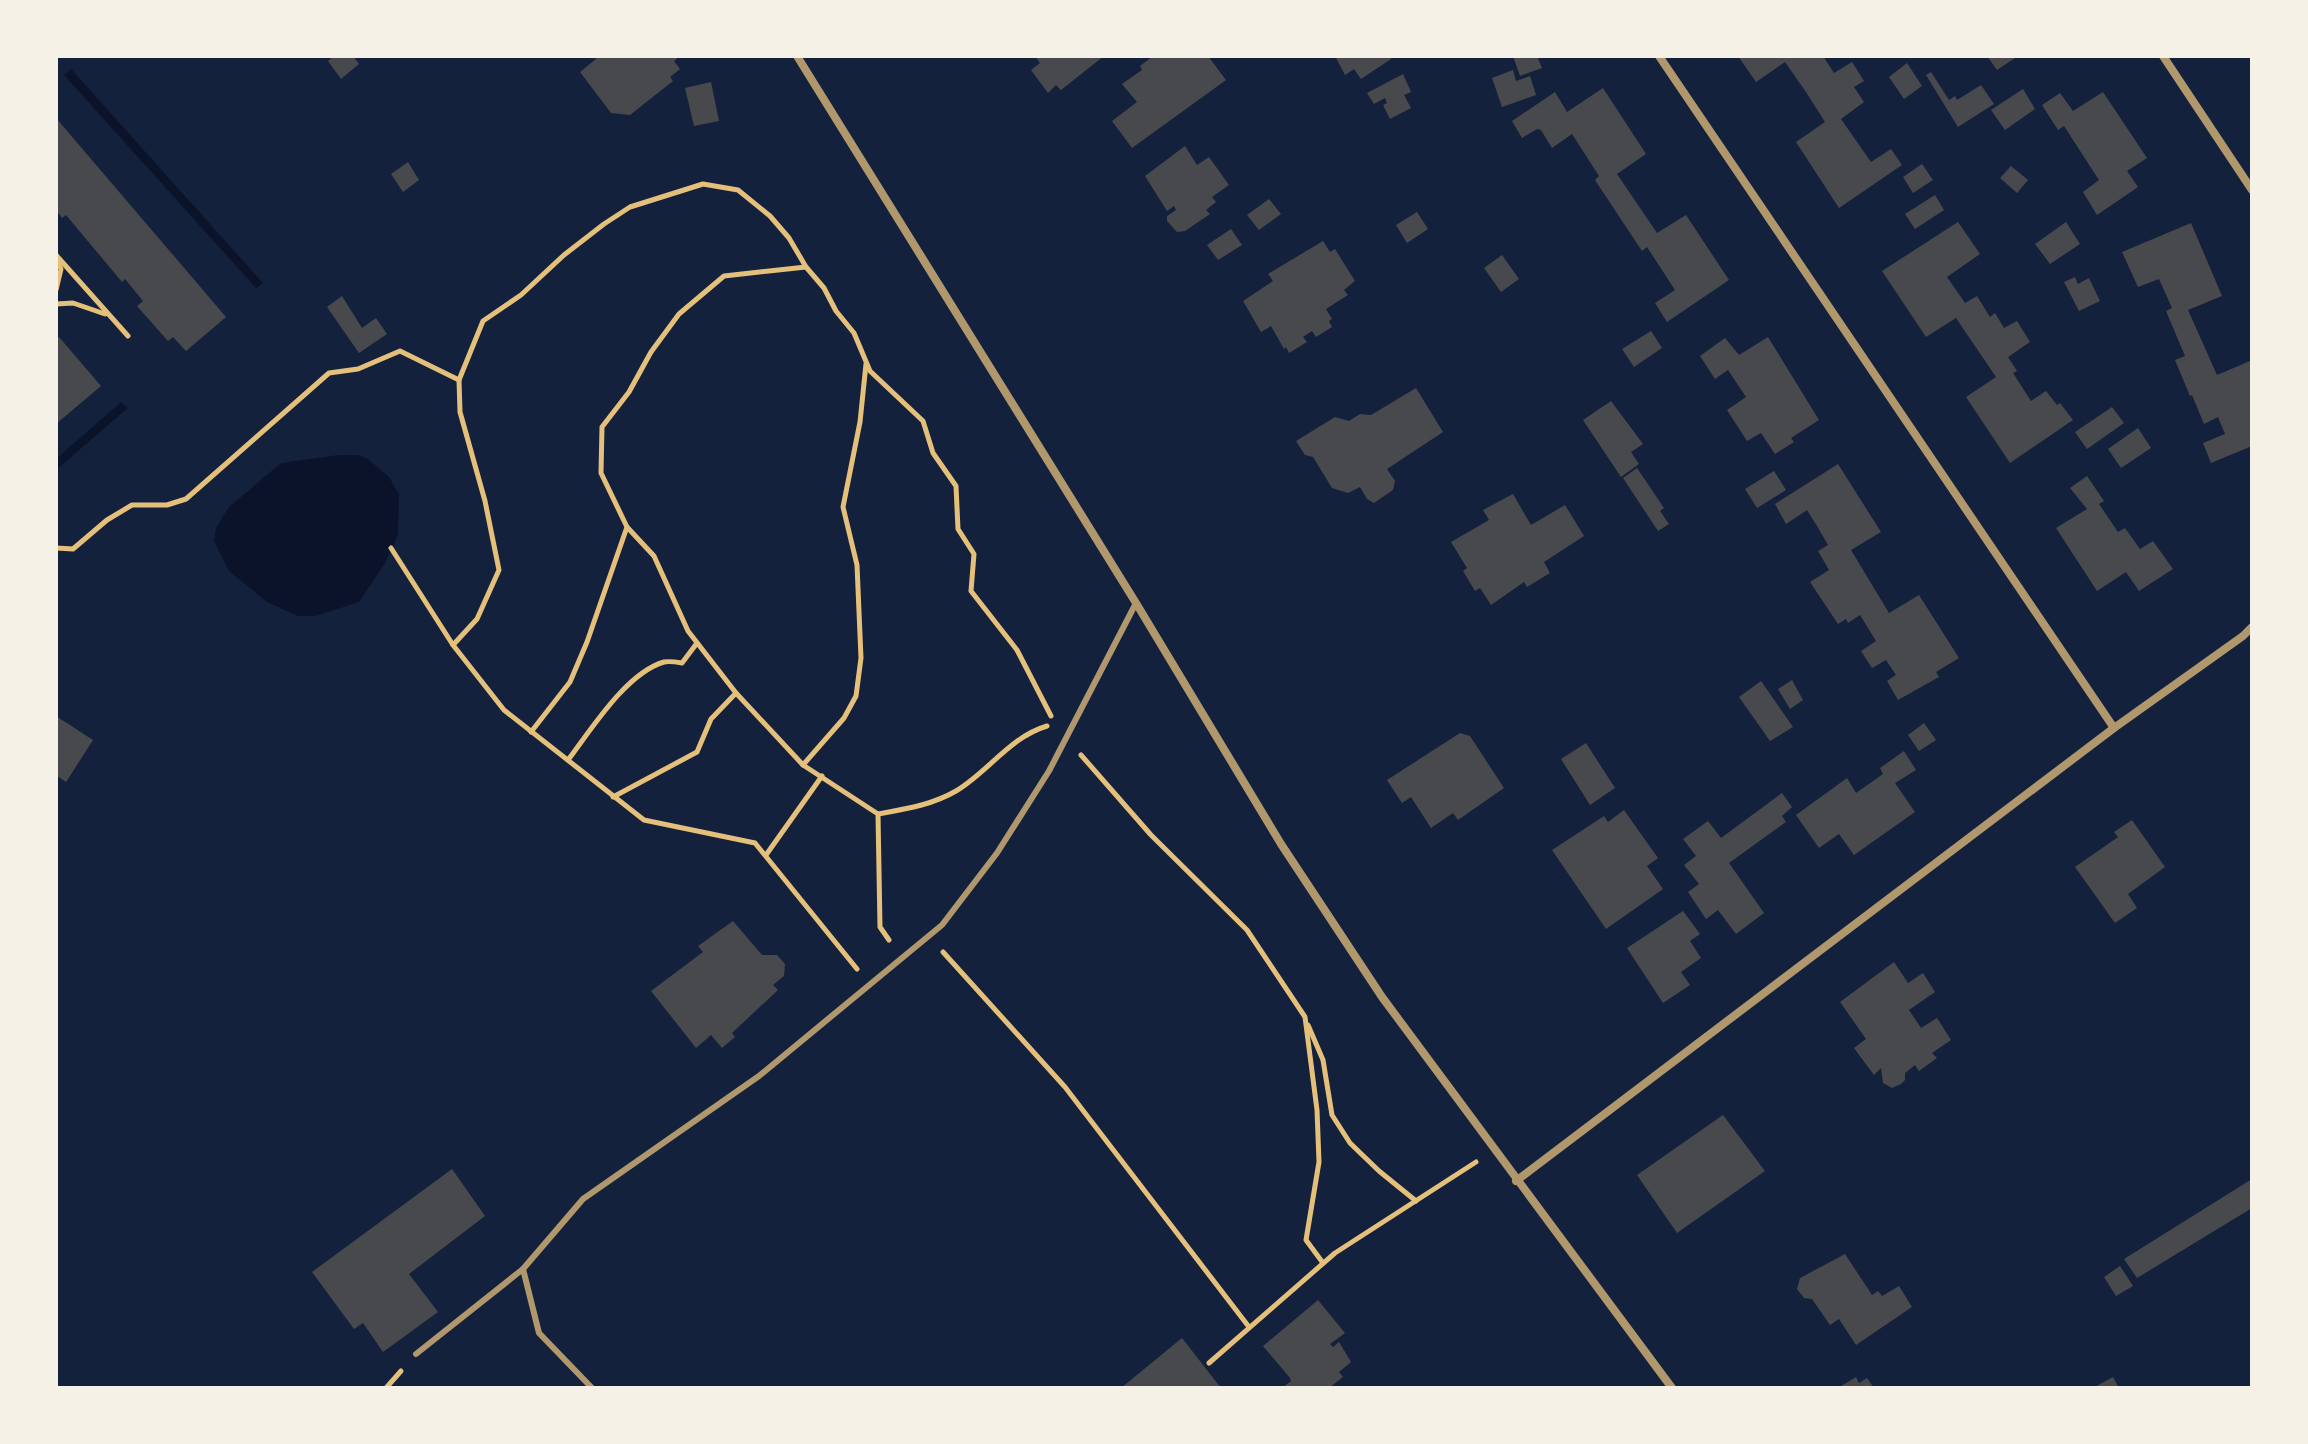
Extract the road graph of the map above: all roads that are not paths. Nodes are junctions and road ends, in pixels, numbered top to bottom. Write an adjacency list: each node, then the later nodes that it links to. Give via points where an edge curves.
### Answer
1 (797, 56): 5 (street)
2 (1659, 56): 7 (street)
3 (2163, 56): 4 (street)
4 (2252, 190)
5 (1136, 603): 8 (street, via 1382,997); 9 (lane, via 1067,739 997,853 942,925 759,1076 583,1199)
6 (2252, 627): 7 (street)
7 (2114, 728): 8 (street)
8 (1516, 1181): 12 (street)
9 (523, 1269): 10 (lane); 11 (lane, via 539,1333)
10 (416, 1354)
11 (592, 1388)
12 (1672, 1388)

